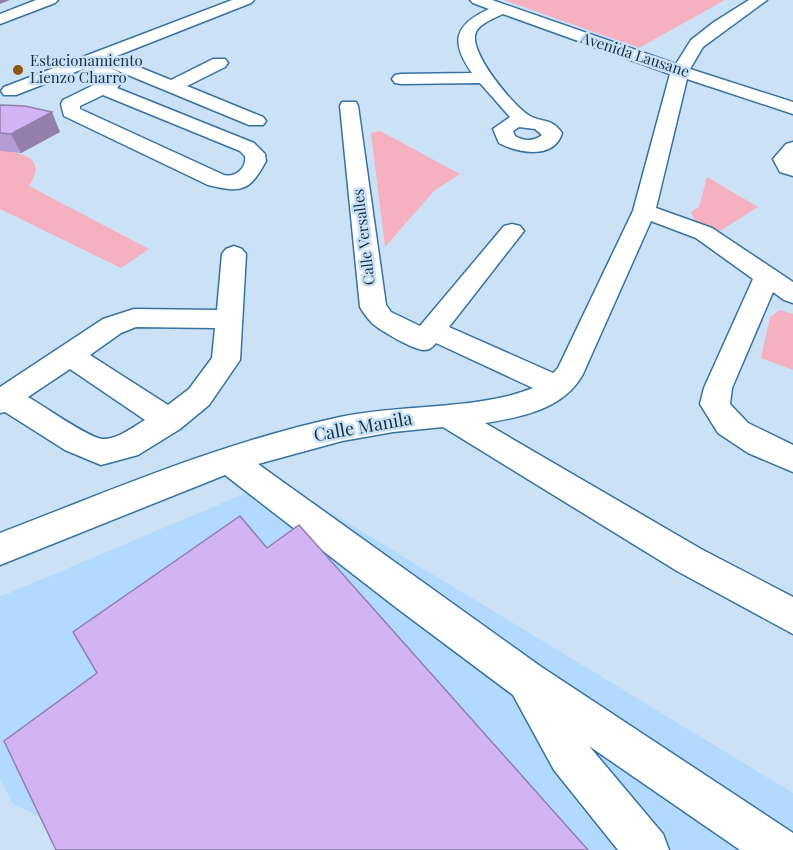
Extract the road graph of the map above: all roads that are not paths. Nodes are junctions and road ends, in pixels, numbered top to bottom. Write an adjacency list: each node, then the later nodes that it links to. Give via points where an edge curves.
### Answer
1 (50, 0): 6 (street)
2 (246, 0): 7 (street)
3 (478, 0): 5 (street, Avenida Lausane)
4 (759, 0): 9 (street, via 697,44)
5 (503, 9): 9 (street, Avenida Lausane); 11 (street, via 476,23 464,41 465,50)
6 (0, 20)
7 (92, 60): 12 (street); 13 (street, via 113,76 114,82); 15 (street)
8 (219, 63): 12 (street)
9 (680, 71): 16 (street, Avenida Lausane); 23 (street)
10 (401, 78): 11 (street)
11 (485, 78): 20 (street)
12 (171, 87): 19 (street)
13 (102, 88): 13 (street, via 70,104 71,112 216,180 232,184 246,178 256,161 247,147)
14 (783, 88): 16 (street)
15 (10, 91)
16 (764, 97): 18 (street, Avenida Lausane)
17 (349, 106): 29 (street, Calle Versalles, via 373,307 388,321)
18 (793, 108)
19 (256, 121)
20 (524, 121)
21 (793, 148): 22 (street, via 783,159 787,168)
22 (793, 170)
23 (641, 217): 26 (street, via 702,245 726,249); 31 (street, via 569,374)
24 (512, 231): 29 (street)
25 (234, 254): 28 (street)
26 (767, 276): 27 (street); 35 (street, via 718,388 715,405 727,425)
27 (793, 294)
28 (230, 319): 30 (street, via 134,318 112,326); 34 (street, via 225,360 199,397)
29 (428, 335): 31 (street, Calle Versalles)
30 (68, 354): 32 (street); 34 (street)
31 (552, 391): 33 (street, Calle Manila, via 516,405)
32 (3, 400): 34 (street, via 101,452 127,446)
33 (447, 415): 36 (street, Calle Manila, via 336,430); 38 (street, via 689,560)
34 (169, 422)
35 (793, 459)
36 (229, 460): 37 (street, Calle Manila); 39 (street)
37 (0, 549)
38 (793, 616)
39 (526, 680): 40 (street, via 569,755); 41 (street)
40 (647, 850)
41 (779, 850)

